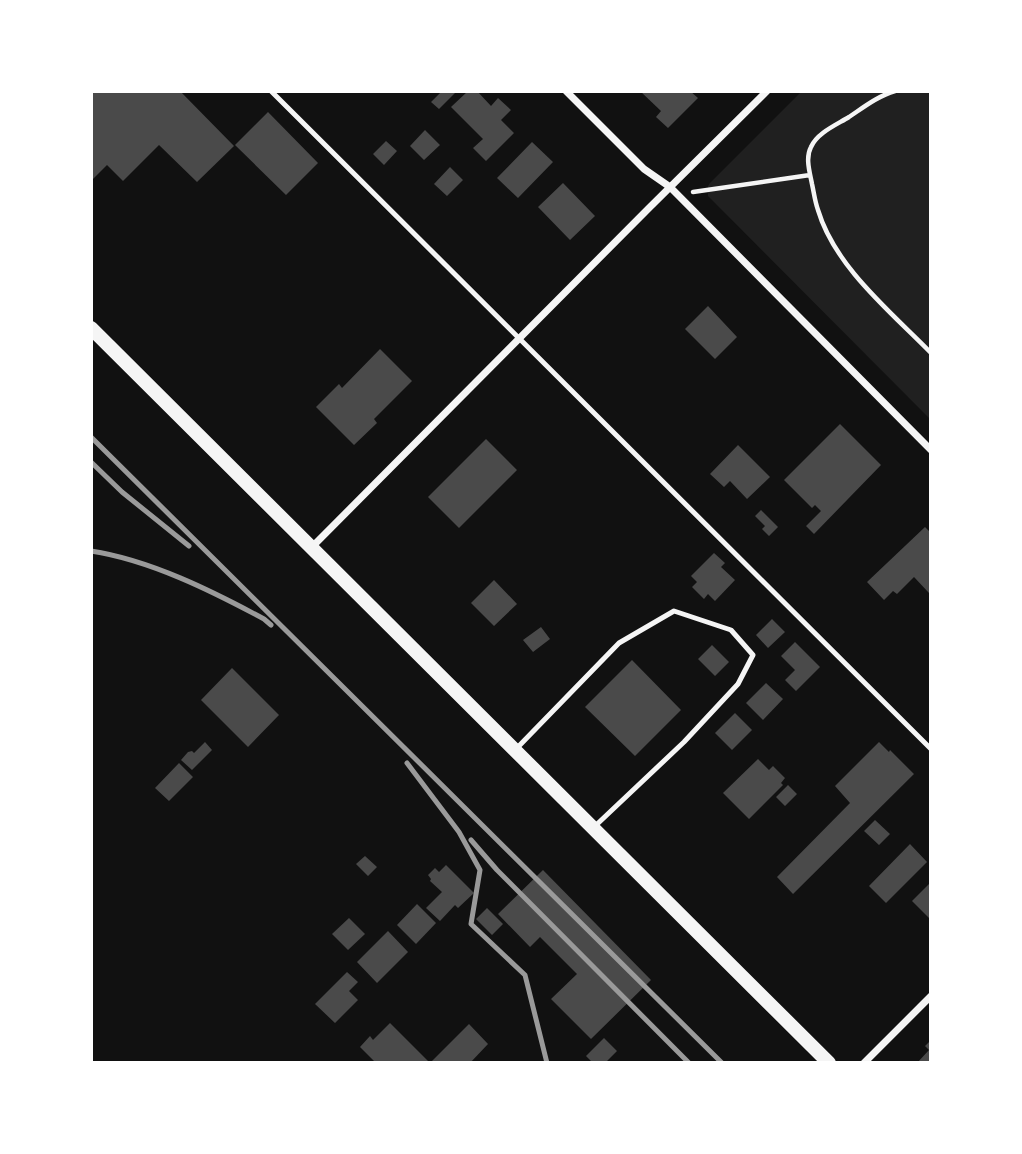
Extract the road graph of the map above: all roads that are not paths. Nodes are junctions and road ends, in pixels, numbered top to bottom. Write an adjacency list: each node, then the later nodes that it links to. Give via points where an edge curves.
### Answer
1 (271, 91): 6 (lane)
2 (566, 91): 4 (street, via 644,169)
3 (767, 91): 4 (street)
4 (673, 190): 6 (street); 7 (street)
5 (91, 328): 8 (main road)
6 (520, 338): 8 (street); 9 (lane)
7 (931, 450)
8 (311, 548): 10 (main road)
9 (931, 749)
10 (514, 750): 11 (main road); 11 (lane, via 619,643 674,611 730,630 753,656 738,684)
11 (593, 828): 13 (main road)
12 (931, 996): 14 (street)
13 (829, 1063)
14 (864, 1063)

